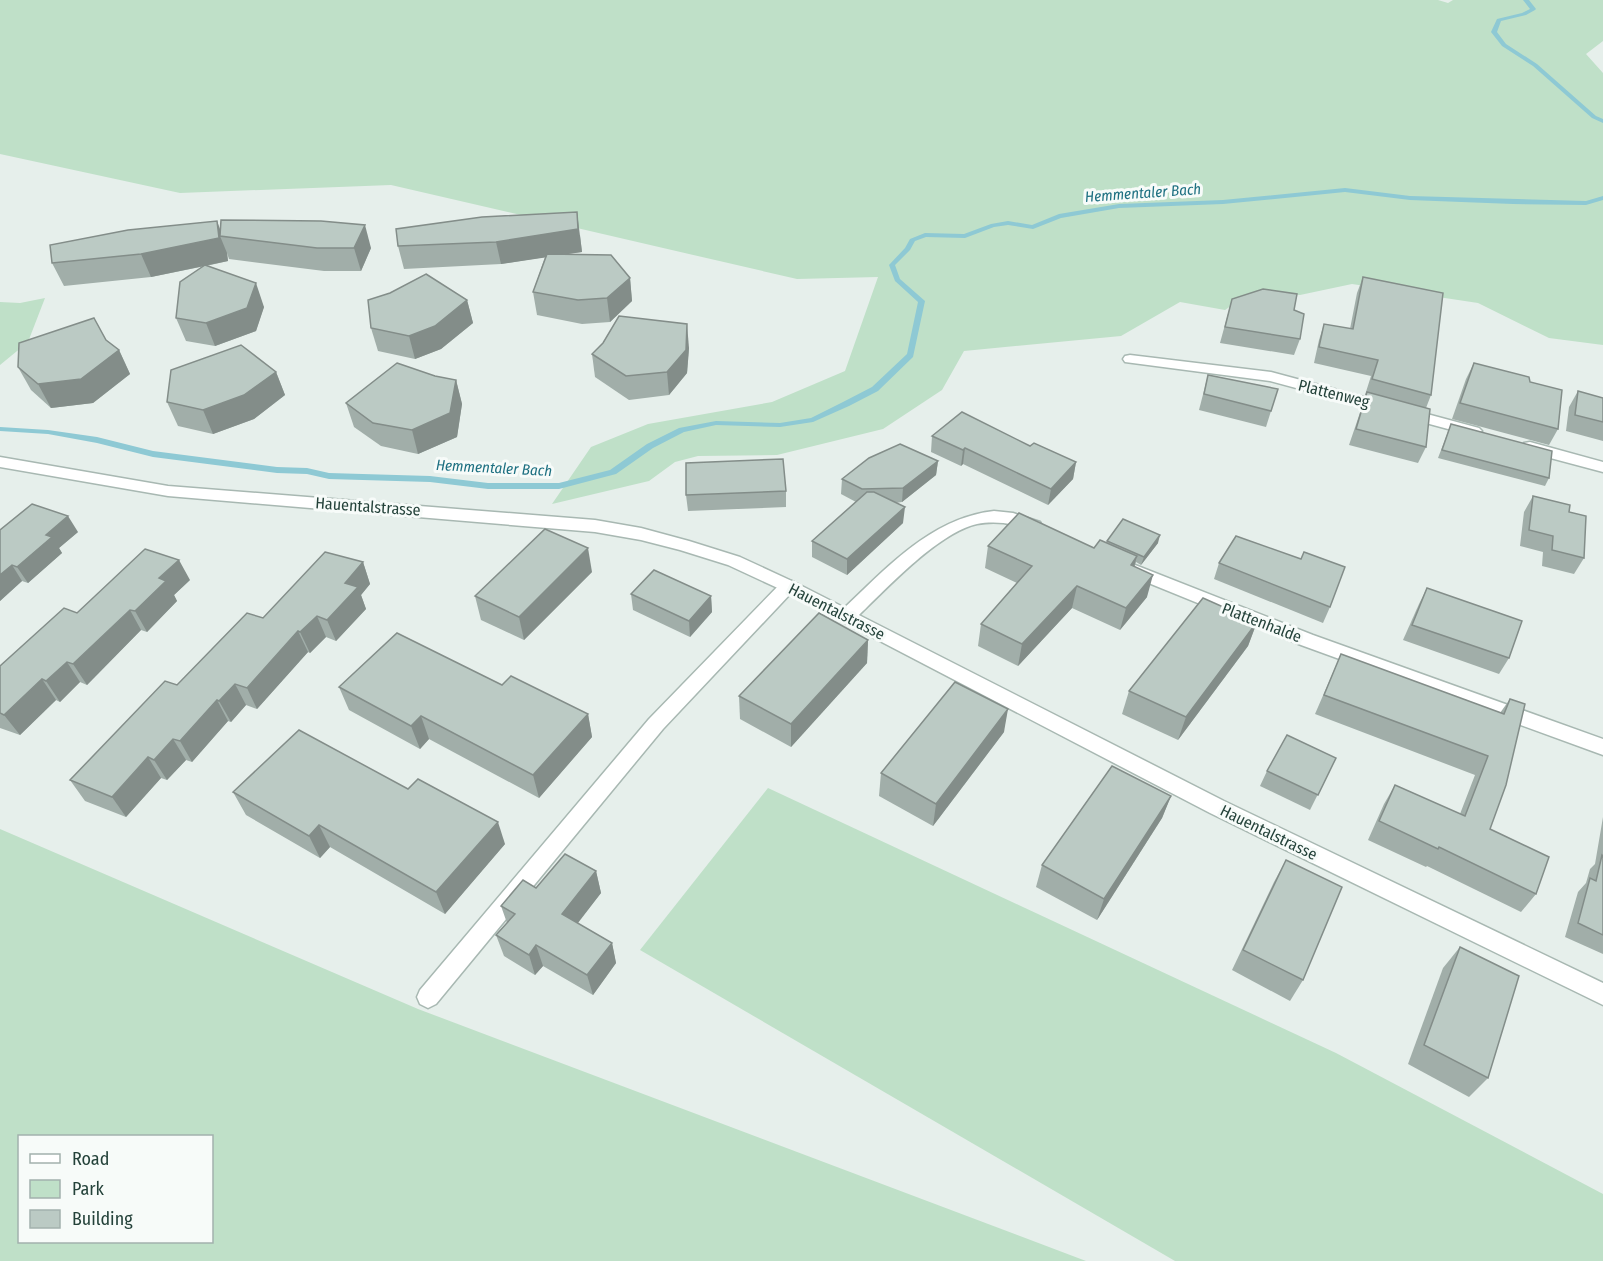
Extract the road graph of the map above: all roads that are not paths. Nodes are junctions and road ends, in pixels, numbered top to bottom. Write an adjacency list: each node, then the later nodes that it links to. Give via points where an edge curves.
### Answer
1 (1130, 359): 2 (street, Plattenweg, via 1271,377)
2 (1492, 436)
3 (1514, 443): 5 (street)
4 (0, 462): 8 (street, Hauentalstrasse, via 168,491 595,526 683,545 734,561)
5 (1603, 467)
6 (1052, 534): 9 (street, via 1019,520 970,519 925,544)
7 (1117, 563): 10 (street, Plattenhalde, via 1307,640)
8 (788, 586): 9 (street, Hauentalstrasse); 12 (street, via 656,724)
9 (847, 616): 11 (street, Hauentalstrasse, via 1217,807)
10 (1603, 747)
11 (1603, 994)
12 (428, 997)

